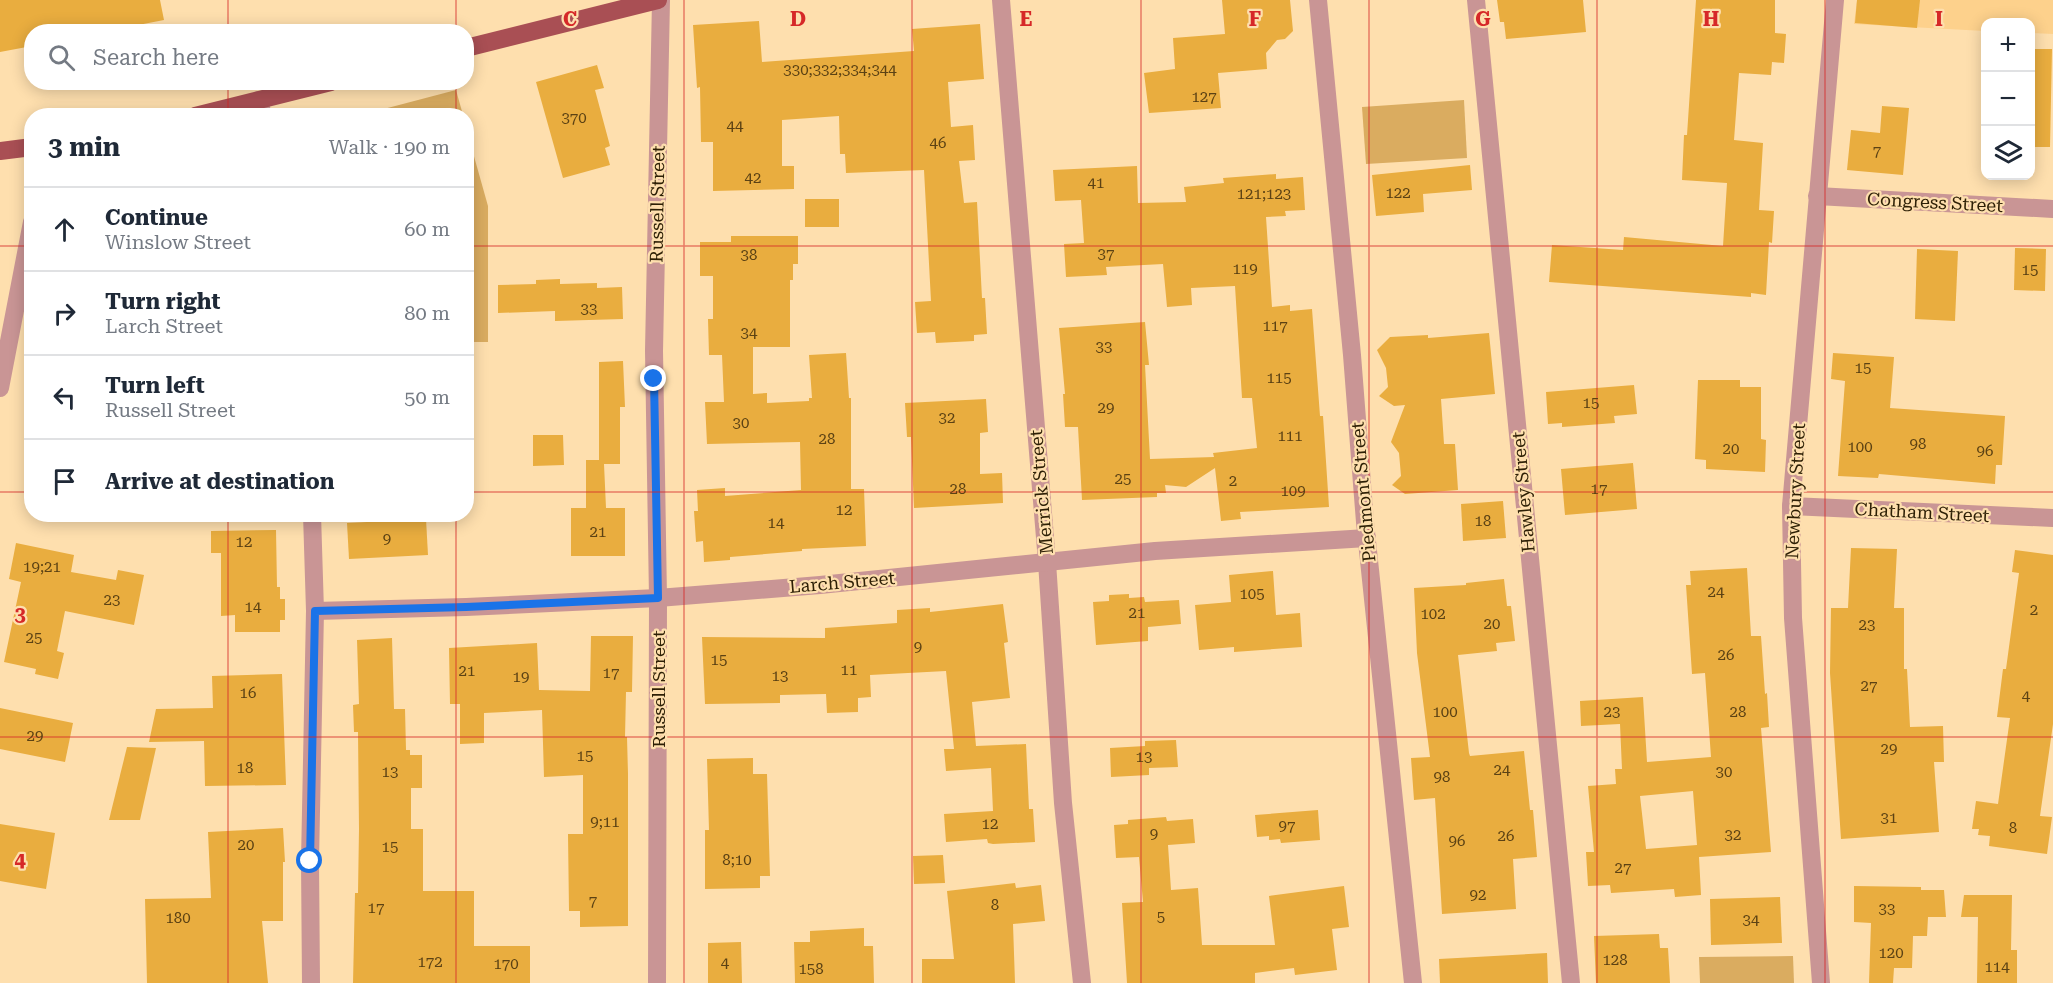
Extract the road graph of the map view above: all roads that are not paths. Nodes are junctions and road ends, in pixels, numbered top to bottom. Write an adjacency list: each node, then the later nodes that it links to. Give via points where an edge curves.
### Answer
1 (659, 0): 6 (main road); 20 (street, Russell Street, via 654,351)
2 (1001, 0): 19 (street, Merrick Street)
3 (1318, 0): 18 (street, Piedmont Street)
4 (1476, 0): 26 (street, Hawley Street)
5 (1835, 0): 11 (street, Newbury Street)
6 (474, 46)
7 (309, 90): 8 (main road)
8 (261, 108)
9 (24, 148): 10 (main road)
10 (0, 151)
11 (1817, 196): 12 (street, Congress Street); 15 (street, Newbury Street)
12 (2053, 208)
13 (24, 264): 14 (street)
14 (0, 388)
15 (1791, 506): 16 (street, Chatham Street); 27 (street, Newbury Street, via 1793,618)
16 (2053, 518)
17 (312, 522): 21 (street)
18 (1367, 538): 19 (street, Larch Street); 25 (street, Piedmont Street)
19 (1047, 562): 20 (street, Larch Street); 24 (street, Merrick Street, via 1063,803)
20 (658, 598): 21 (street, Larch Street); 23 (street, Russell Street)
21 (315, 611): 22 (street)
22 (311, 983)
23 (657, 983)
24 (1082, 983)
25 (1413, 983)
26 (1571, 983)
27 (1821, 983)

